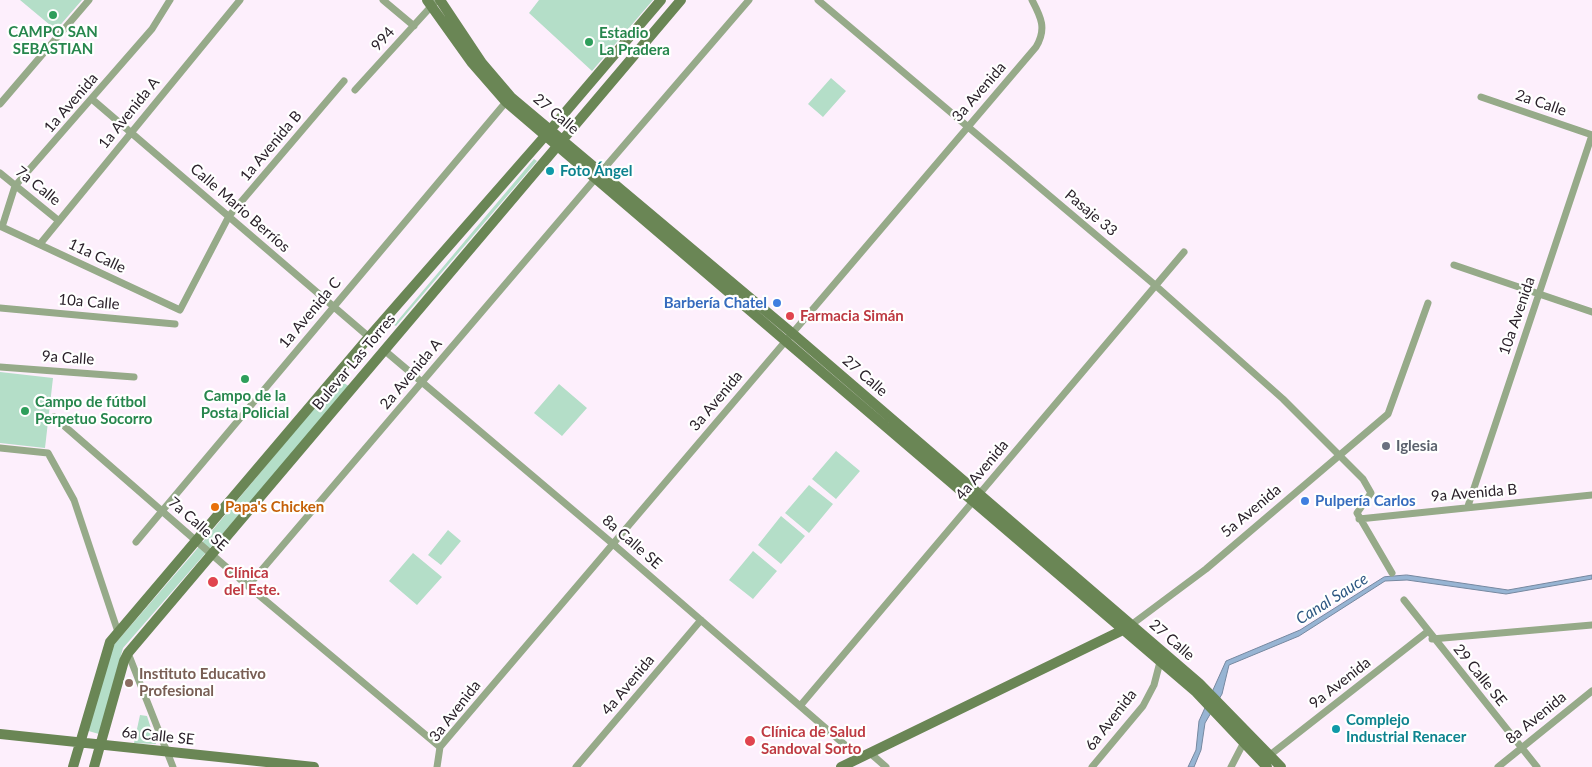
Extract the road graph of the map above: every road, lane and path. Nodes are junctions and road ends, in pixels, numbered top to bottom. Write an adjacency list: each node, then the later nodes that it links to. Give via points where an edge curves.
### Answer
1 (90, 0): 17 (street)
2 (170, 0): 15 (street, 1a Avenida, via 152,29)
3 (240, 0): 19 (street, 1a Avenida A)
4 (383, 0): 11 (street)
5 (661, 0): 21 (street, Bulevar Las Torres)
6 (681, 0): 22 (street, Bulevar Las Torres)
7 (749, 0): 24 (street, 2a Avenida A)
8 (818, 0): 18 (street, Pasaje 33)
9 (1032, 0): 18 (street, 3a Avenida, via 1043,28 1040,41)
10 (434, 2): 11 (street, 994); 16 (street, 27 Calle, via 472,63); 21 (street, 27 Calle, via 496,81)
11 (414, 26): 13 (street, 994)
12 (344, 81): 26 (street, 1a Avenida B)
13 (355, 90)
14 (1481, 97): 20 (street, 2a Calle)
15 (93, 100): 19 (street, Calle Mario Berríos); 25 (street, 1a Avenida)
16 (506, 102): 21 (street, 27 Calle); 35 (street, 1a Avenida C)
17 (0, 104)
18 (967, 127): 32 (street, Pasaje 33); 40 (street, 3a Avenida)
19 (131, 133): 26 (street, Calle Mario Berríos); 27 (street, 1a Avenida A)
20 (1592, 135): 33 (street, 10a Avenida)
21 (545, 136): 22 (street, 27 Calle); 41 (street, Bulevar Las Torres)
22 (560, 144): 24 (street, 27 Calle); 43 (street, Bulevar Las Torres)
23 (0, 173): 25 (street, 7a Calle)
24 (598, 175): 40 (street, 27 Calle); 42 (street, 27 Calle); 46 (street, 2a Avenida A)
25 (15, 186): 27 (street, 7a Calle); 28 (street, 1a Avenida)
26 (229, 216): 35 (street, Calle Mario Berríos); 37 (street, 1a Avenida B)
27 (59, 221): 29 (street, 1a Avenida A)
28 (2, 227): 29 (street, 11a Calle)
29 (40, 244): 37 (street, 11a Calle)
30 (1184, 252): 32 (street, 4a Avenida)
31 (1454, 265): 33 (street)
32 (1155, 286): 49 (street, Pasaje 33, via 1283,399); 51 (street, 4a Avenida)
33 (1539, 293): 38 (street); 52 (street, 10a Avenida)
34 (1428, 303): 49 (street, 5a Avenida, via 1388,414)
35 (334, 307): 41 (street, Calle Mario Berríos); 53 (street, 1a Avenida C)
36 (0, 308): 39 (street, 10a Calle)
37 (180, 310)
38 (1592, 312)
39 (176, 324)
40 (792, 333): 42 (street, 3a Avenida); 51 (street, 27 Calle)
41 (369, 337): 55 (street, Bulevar Las Torres)
42 (785, 341): 51 (street, 27 Calle); 57 (street, 3a Avenida)
43 (384, 350): 46 (street, 8a Calle SE); 58 (street, Bulevar Las Torres)
44 (0, 367): 45 (street, 9a Calle)
45 (134, 377)
46 (422, 382): 57 (street, 8a Calle SE); 60 (street, 2a Avenida A)
47 (54, 417): 53 (street, 7a Calle SE)
48 (0, 448): 65 (street, via 48,453 74,500)
49 (1340, 455): 54 (street, Pasaje 33, via 1369,486 1371,493 1357,510); 64 (street, 5a Avenida, via 1206,569)
50 (1592, 495): 52 (street, 9a Avenida B)
51 (976, 498): 64 (street, 27 Calle); 72 (street, 4a Avenida)
52 (1468, 506): 54 (street, 9a Avenida B)
53 (162, 510): 55 (street, 7a Calle SE); 56 (street, 1a Avenida C)
54 (1359, 519): 59 (street)
55 (197, 541): 58 (street, 7a Calle SE); 65 (street, Bulevar Las Torres)
56 (136, 542)
57 (613, 544): 62 (street, 8a Calle SE); 78 (street, 3a Avenida)
58 (211, 553): 60 (street, 7a Calle SE); 68 (street, Bulevar Las Torres)
59 (1392, 573)
60 (248, 586): 78 (street, 7a Calle SE)
61 (1404, 600): 66 (street, 29 Calle SE)
62 (701, 620): 72 (street, 8a Calle SE); 89 (street, 4a Avenida)
63 (1592, 625): 67 (street)
64 (1126, 628): 69 (street, 27 Calle); 70 (street, 27 Calle); 81 (street, 5a Avenida)
65 (118, 632): 75 (street, Bulevar Las Torres, via 107,651)
66 (1427, 632): 67 (street, 29 Calle SE); 82 (street, 9a Avenida)
67 (1432, 639): 79 (street, 29 Calle SE)
68 (128, 653): 77 (street, Bulevar Las Torres); 80 (street)
69 (1160, 662): 70 (street, 27 Calle); 92 (street, 6a Avenida, via 1154,685 1142,706)
70 (1197, 688): 73 (street, 27 Calle)
71 (1592, 691): 79 (street, 8a Avenida)
72 (800, 706): 83 (street, 8a Calle SE)
73 (1226, 717): 76 (street, 27 Calle); 82 (street, 27 Calle)
74 (0, 734): 75 (street, 6a Calle SE)
75 (80, 742): 77 (street, 6a Calle SE); 84 (street, Bulevar Las Torres)
76 (1244, 742): 93 (street); 94 (street, 27 Calle)
77 (100, 744): 80 (street, 6a Calle SE); 85 (street, Bulevar Las Torres)
78 (440, 747): 88 (street, 3a Avenida)
79 (1522, 748): 96 (street, 8a Avenida); 97 (street, 29 Calle SE)
80 (168, 753): 86 (street); 87 (street, 6a Calle SE)
81 (870, 753): 83 (street, 5a Avenida); 91 (street)
82 (1270, 755): 95 (street, 27 Calle)
83 (860, 758): 90 (street, 5a Avenida)
84 (73, 767)
85 (94, 767)
86 (173, 767)
87 (314, 767)
88 (437, 767)
89 (576, 767)
90 (841, 767)
91 (886, 767)
92 (1092, 767)
93 (1231, 767)
94 (1267, 767)
95 (1281, 767)
96 (1498, 767)
97 (1537, 767)

